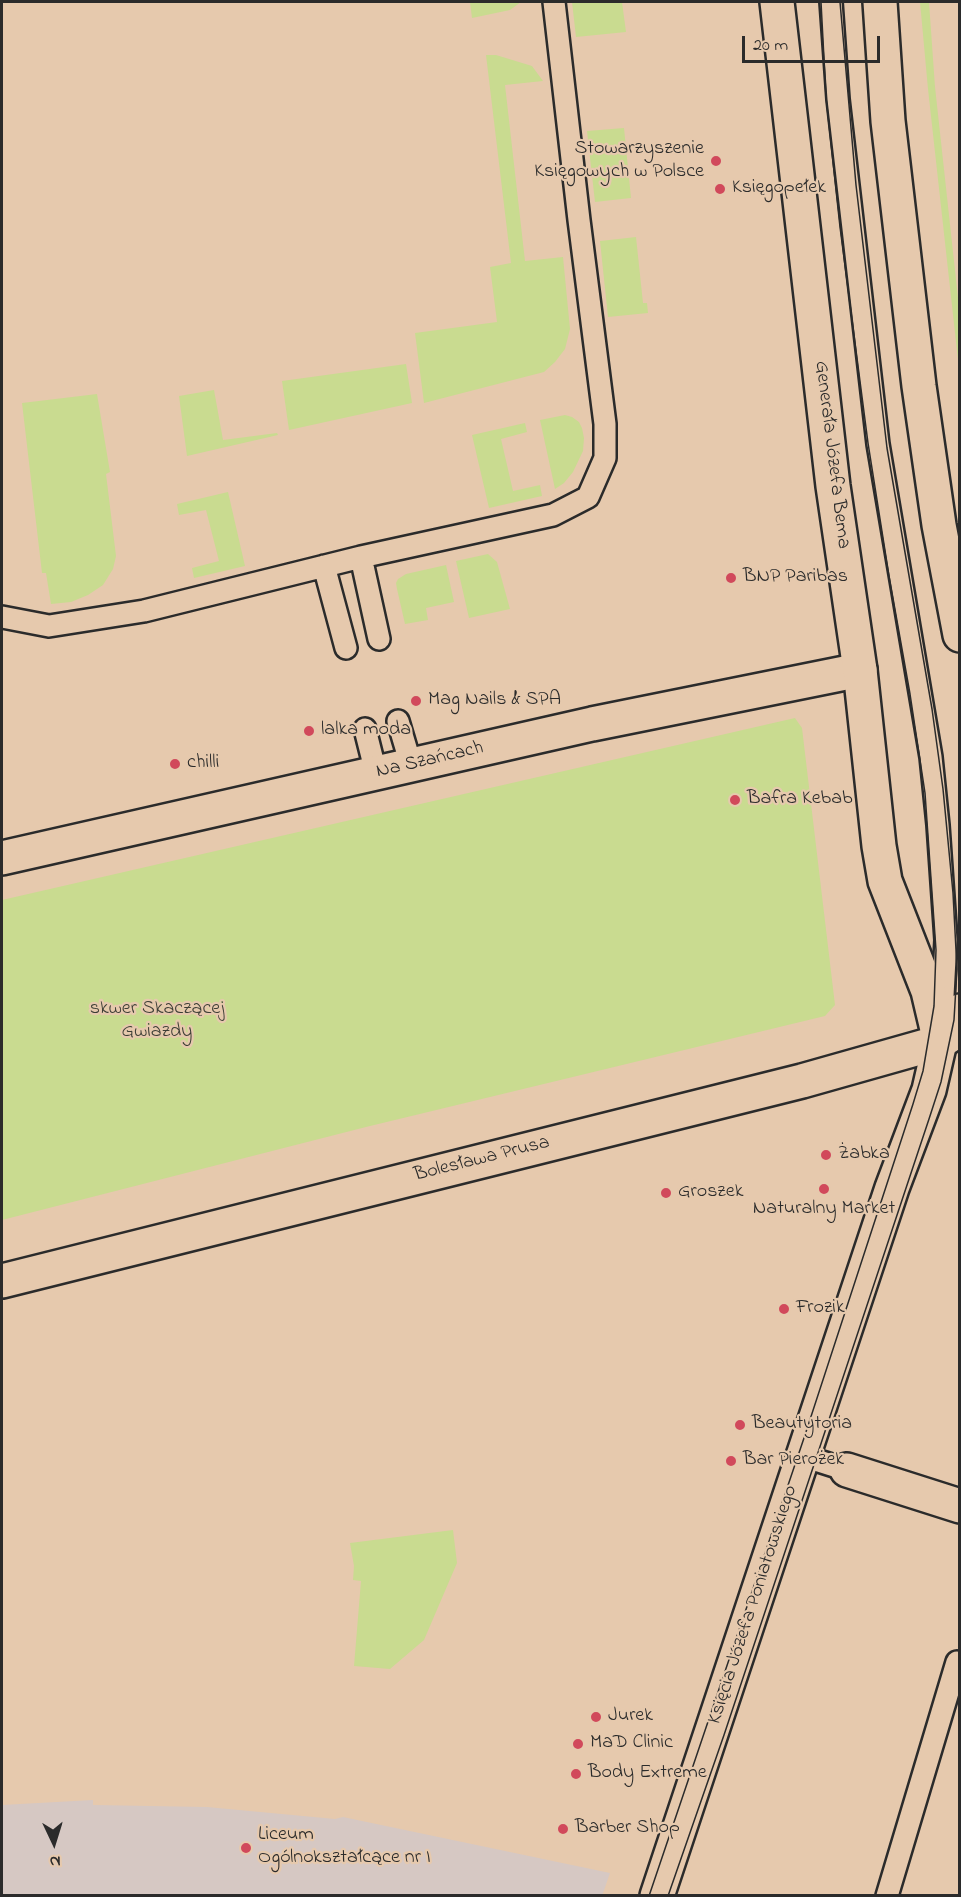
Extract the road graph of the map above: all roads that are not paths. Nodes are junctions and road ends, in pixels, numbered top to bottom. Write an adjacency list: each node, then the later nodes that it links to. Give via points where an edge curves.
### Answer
1 (554, 2): 5 (lane, via 605,424 605,458 588,497 552,515)
2 (777, 2): 11 (street, Generała Józefa Bema, via 833,486)
3 (831, 2): 18 (lane, via 838,99 878,444 931,758)
4 (880, 2): 8 (street, via 888,121 920,386 939,525)
5 (361, 557): 6 (lane); 9 (lane)
6 (324, 566): 7 (lane, via 144,611 49,626); 10 (lane)
7 (2, 617)
8 (960, 635)
9 (379, 639)
10 (346, 648)
11 (860, 670): 14 (street, Na Szańcach); 18 (street, Generała Józefa Bema, via 885,881 928,992)
12 (398, 721): 14 (lane)
13 (365, 729): 15 (lane)
14 (411, 765): 15 (street, Na Szańcach)
15 (376, 773): 16 (street, Na Szańcach)
16 (2, 858)
17 (960, 1011): 18 (street)
18 (950, 1036): 19 (street, Bolesława Prusa, via 802,1081); 20 (street, Księcia Józefa Poniatowskiego, via 892,1188)
19 (2, 1281)
20 (803, 1456): 21 (lane); 24 (street, Księcia Józefa Poniatowskiego)
21 (847, 1470): 22 (street)
22 (960, 1506)
23 (957, 1662): 25 (lane)
24 (657, 1896)
25 (887, 1896)

